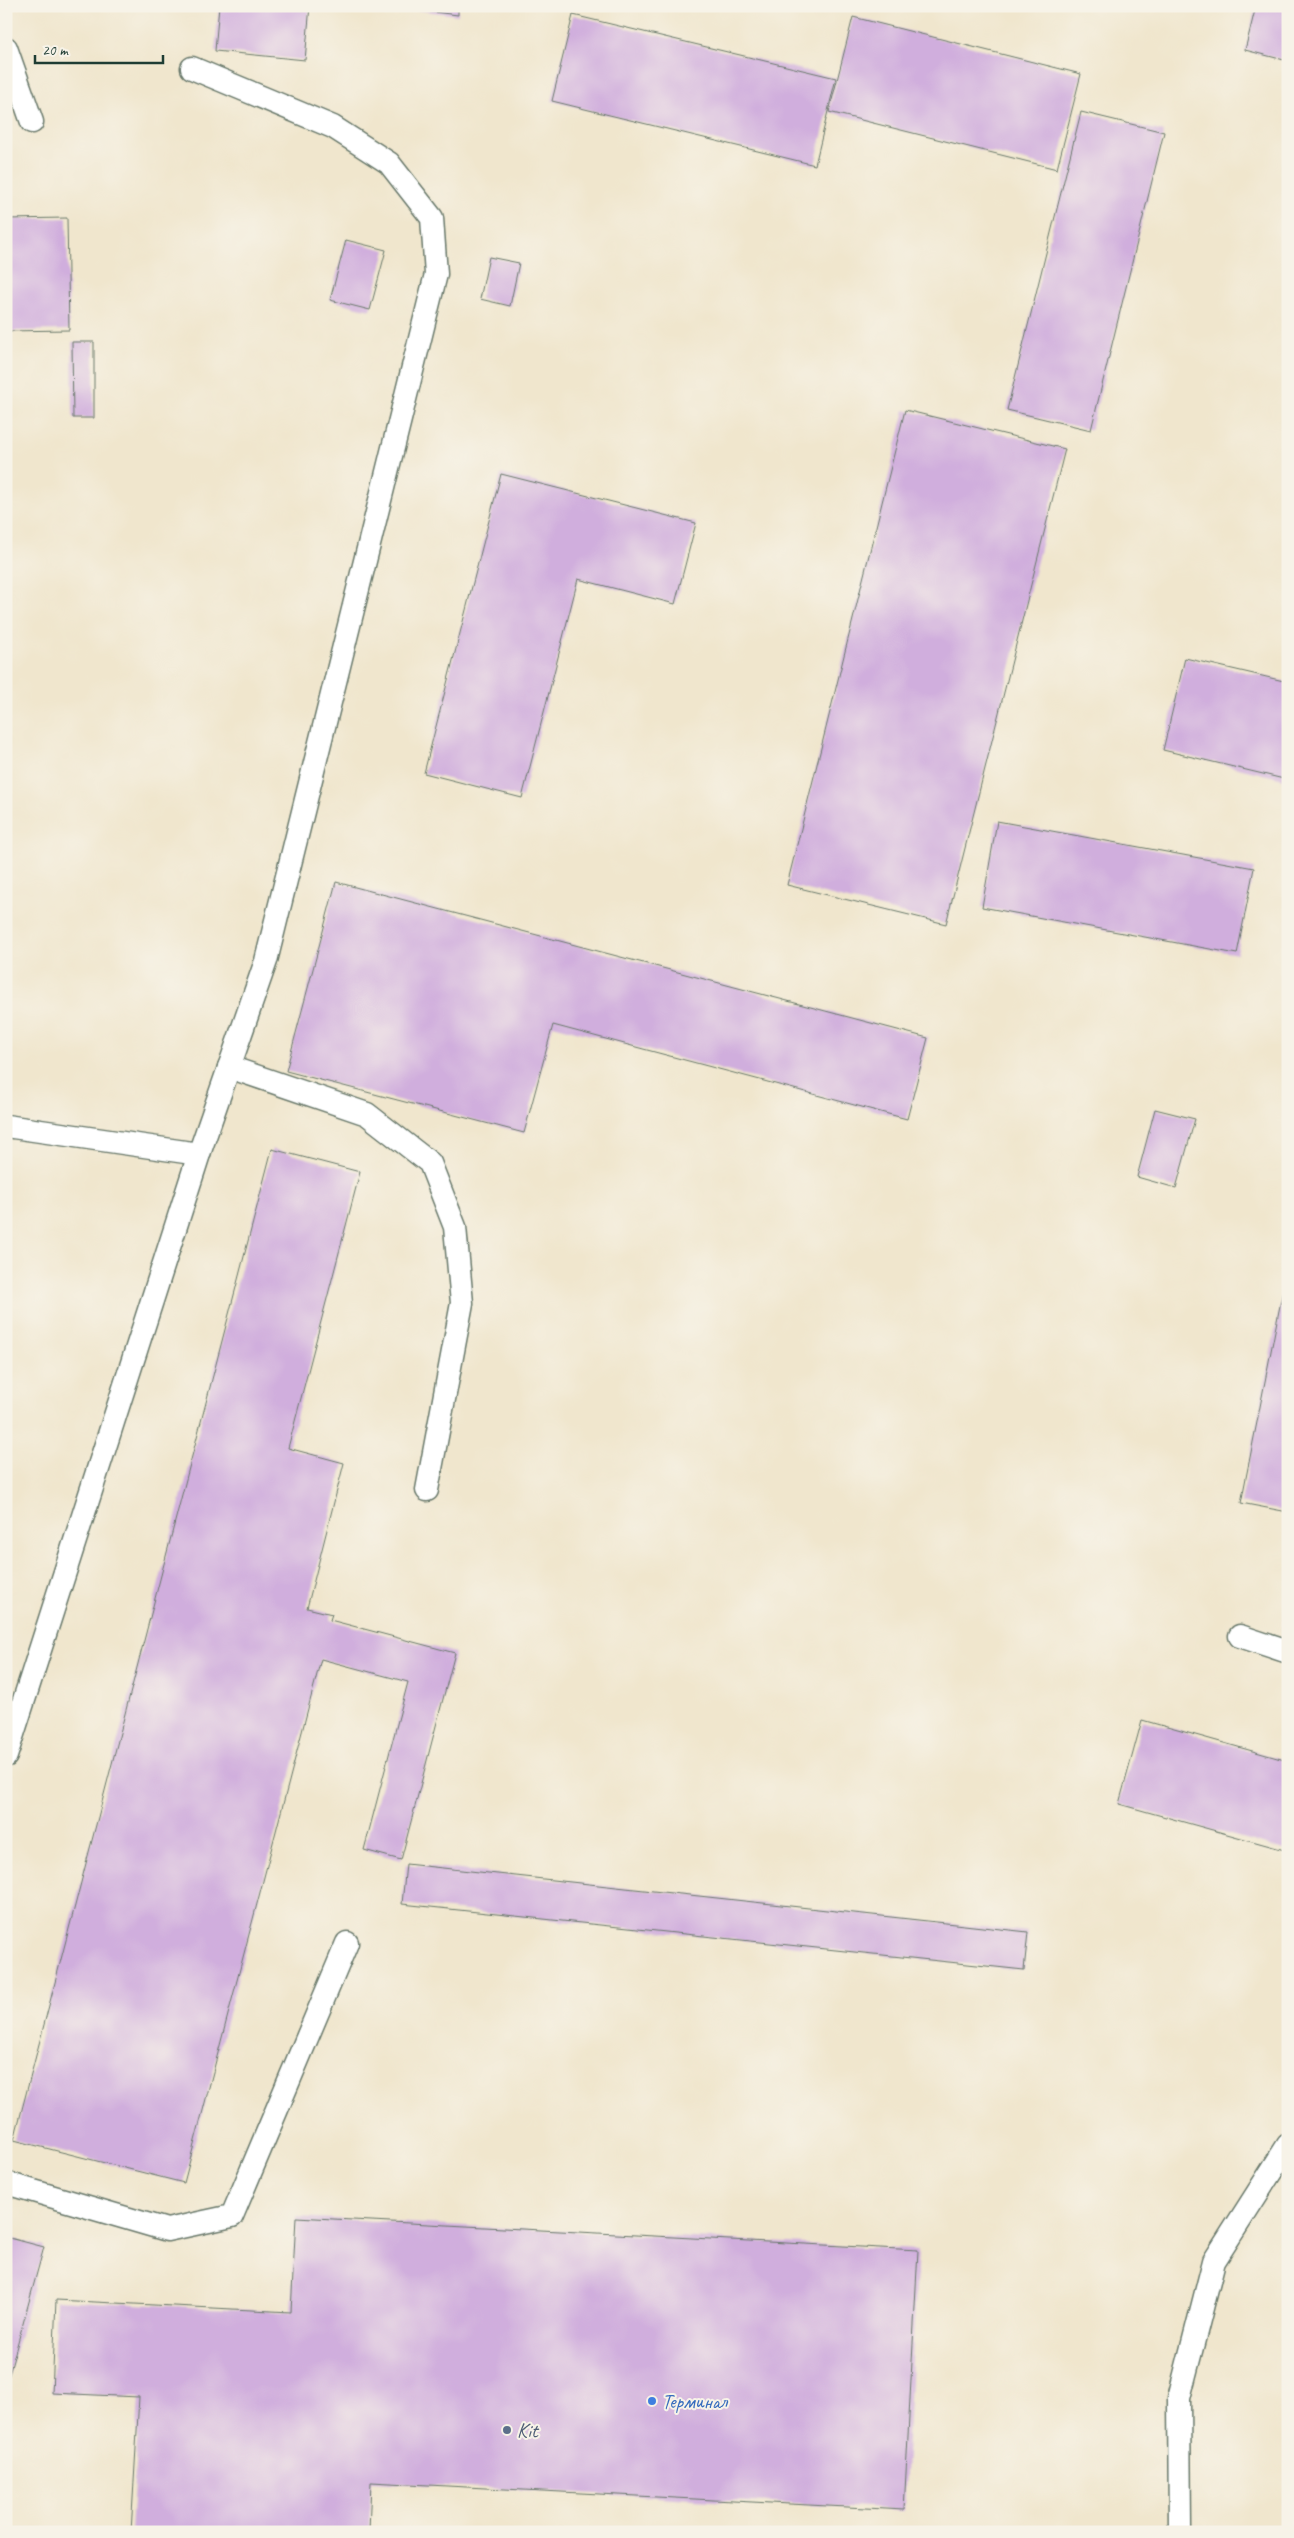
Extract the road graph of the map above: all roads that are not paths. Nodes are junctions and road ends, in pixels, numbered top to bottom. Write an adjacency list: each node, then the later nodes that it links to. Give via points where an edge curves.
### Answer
1 (6, 48): 3 (lane)
2 (192, 68): 4 (lane, via 333,127 389,163 432,218 436,274 266,961)
3 (32, 122)
4 (229, 1067): 6 (lane); 7 (lane, via 367,1114 430,1163 455,1227 462,1303)
5 (6, 1126): 6 (lane)
6 (199, 1154): 10 (lane)
7 (427, 1490)
8 (1240, 1636): 9 (lane)
9 (1288, 1652)
10 (6, 1756)
11 (347, 1943): 13 (lane, via 232,2216 167,2230)
12 (1288, 2146): 14 (lane, via 1214,2260 1179,2398)
13 (6, 2183)
14 (1180, 2532)

